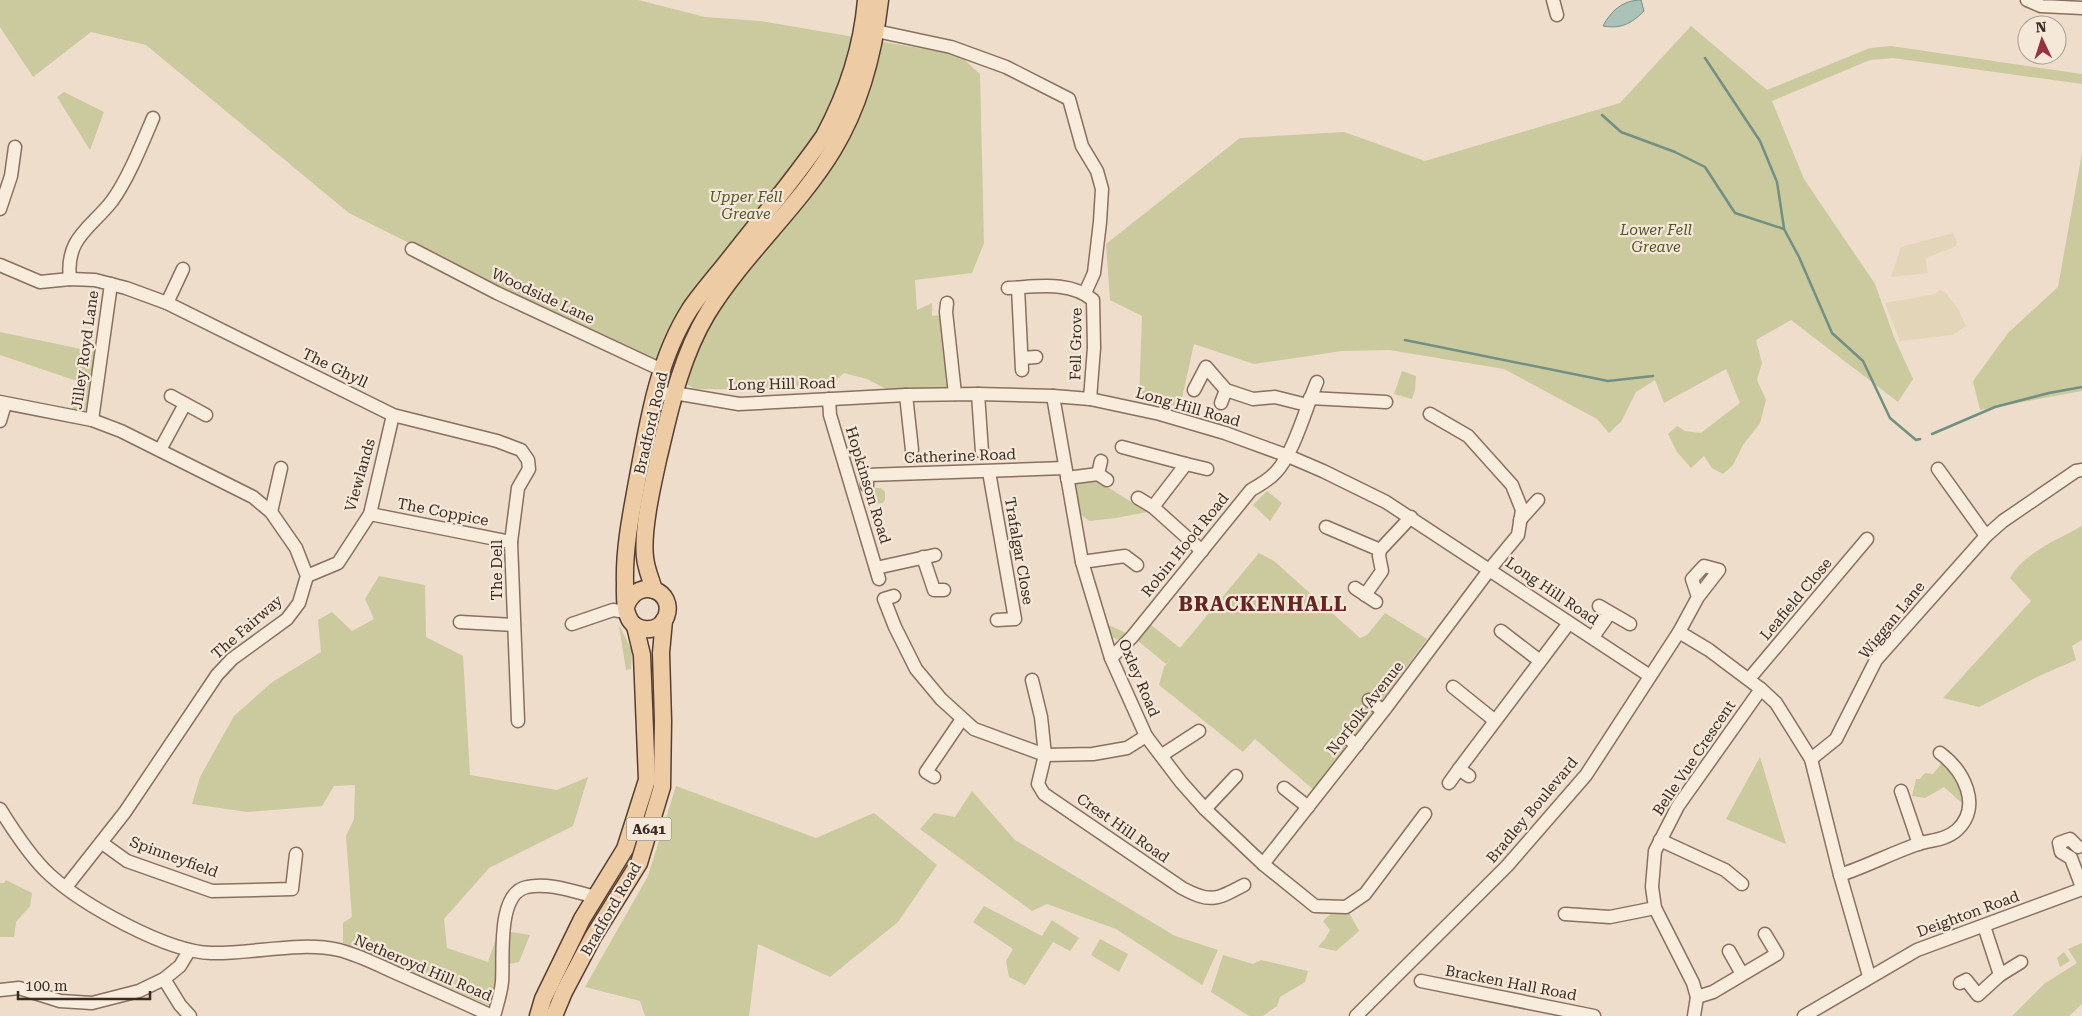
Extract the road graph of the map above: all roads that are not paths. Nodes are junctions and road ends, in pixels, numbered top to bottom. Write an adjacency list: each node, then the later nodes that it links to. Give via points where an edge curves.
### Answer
1 (866, 0): 20 (main road, Bradford Road, via 856,64 824,136 690,310)
2 (880, 0): 7 (main road, Bradford Road)
3 (1553, 0): 6 (street)
4 (2027, 0): 5 (street, via 2041,6)
5 (2082, 8)
6 (1557, 15)
7 (876, 31): 16 (street, Fell Grove, via 951,47 1006,67 1068,99 1082,146 1102,189 1094,272); 24 (main road, Bradford Road, via 867,73 833,149 707,314 688,352)
8 (153, 118): 14 (street, via 138,155 112,201 85,228 74,245 68,268)
9 (15, 146): 10 (street, via 11,176)
10 (0, 209)
11 (412, 249): 20 (street, Woodside Lane, via 497,293)
12 (0, 265): 14 (street, The Ghyll, via 40,282)
13 (182, 269): 17 (street)
14 (70, 279): 15 (street, The Ghyll)
15 (111, 284): 17 (street, The Ghyll); 41 (street, Jilley Royd Lane)
16 (1085, 293): 19 (street, Fell Grove, via 1058,287 1013,288 1022,364); 32 (street, Fell Grove, via 1092,300 1094,310)
17 (167, 304): 40 (street, The Ghyll)
18 (943, 310): 25 (street)
19 (1036, 357)
20 (662, 370): 27 (main road, Bradford Road)
21 (1316, 382): 33 (street, Robin Hood Road)
22 (1194, 390): 23 (street, via 1206,367)
23 (1226, 390): 33 (street, via 1253,399 1275,397); 36 (street)
24 (674, 394): 27 (street, Long Hill Road); 31 (street, Long Hill Road, via 739,404); 75 (main road, Bradford Road, via 656,469 644,543)
25 (955, 394): 26 (street, Long Hill Road); 28 (street, Long Hill Road)
26 (978, 394): 30 (street, Long Hill Road); 47 (street)
27 (654, 395): 80 (main road, Bradford Road, via 628,535)
28 (906, 395): 31 (street, Long Hill Road); 44 (street)
29 (171, 396): 37 (street)
30 (1053, 396): 32 (street, Long Hill Road); 56 (street, Oxley Road)
31 (829, 399): 76 (street, Hopkinson Road, via 830,415 878,573 929,556 934,590)
32 (1090, 399): 48 (street, Long Hill Road, via 1160,414)
33 (1309, 402): 34 (street); 48 (street, Robin Hood Road)
34 (1386, 402)
35 (2, 403): 41 (street); 42 (street)
36 (1221, 403)
37 (185, 404): 39 (street); 46 (street)
38 (1430, 414): 64 (street, via 1468,436 1512,485 1522,510)
39 (206, 415)
40 (393, 415): 43 (street, The Ghyll); 62 (street, Viewlands)
41 (92, 420): 46 (street)
42 (0, 421)
43 (497, 441): 68 (street, The Dell, via 521,450 528,460 529,469 518,488)
44 (908, 443)
45 (1122, 446): 50 (street)
46 (160, 450): 61 (street, via 253,497)
47 (982, 452)
48 (1288, 456): 63 (street, Long Hill Road); 70 (street, Robin Hood Road, via 1277,472 1251,490)
49 (1101, 461): 56 (street, Catherine Road, via 1103,477)
50 (1186, 464): 52 (street); 60 (street)
51 (281, 468): 61 (street)
52 (1207, 469)
53 (1938, 469): 66 (street)
54 (2082, 470): 66 (street, Wiggan Lane, via 2003,521)
55 (989, 472): 56 (street, Catherine Road); 57 (street, Catherine Road, via 867,475); 82 (street, Trafalgar Close, via 1015,619)
56 (1066, 473): 71 (street, Oxley Road)
57 (867, 486)
58 (1138, 498): 60 (street)
59 (1538, 500): 64 (street)
60 (1153, 508): 70 (street)
61 (270, 512): 74 (street, via 296,548)
62 (370, 514): 68 (street, The Coppice); 74 (street, Viewlands, via 338,563)
63 (1411, 517): 69 (street); 73 (street, Long Hill Road)
64 (1520, 520): 73 (street, Norfolk Avenue, via 1518,535)
65 (1326, 527): 69 (street)
66 (1986, 536): 111 (street, Wiggan Lane, via 1876,660 1836,739)
67 (1866, 539): 95 (street, Leafield Close)
68 (511, 542): 87 (street, The Dell)
69 (1380, 550): 77 (street, via 1382,571)
70 (1202, 551): 92 (street, Robin Hood Road)
71 (1082, 562): 72 (street, via 1126,556); 92 (street, Oxley Road)
72 (1138, 565)
73 (1490, 569): 84 (street, Long Hill Road); 100 (street, Norfolk Avenue)
74 (307, 576): 122 (street, The Fairway, via 299,603 287,619 232,659 217,675)
75 (654, 590): 80 (main road, via 634,592); 81 (main road, Bradford Road, via 667,604)
76 (944, 590)
77 (1365, 595)
78 (894, 596): 101 (street, via 884,599 916,669)
79 (1698, 597): 90 (street, Bradley Boulevard)
80 (627, 608): 85 (street); 88 (main road, Bradford Road)
81 (664, 620): 88 (main road, via 648,630); 148 (main road, Bradford Road / A641, via 661,652 662,787 639,863)
82 (997, 620)
83 (460, 622): 87 (street)
84 (1569, 622): 91 (street, Long Hill Road); 93 (street)
85 (572, 624)
86 (1630, 624): 91 (street, via 1604,610)
87 (514, 625): 103 (street, The Dell)
88 (635, 626): 132 (main road, Bradford Road / A641, via 642,655 647,780 625,849)
89 (1501, 631): 93 (street)
90 (1678, 632): 94 (street, Bradley Boulevard); 95 (street)
91 (1593, 638): 94 (street, Long Hill Road)
92 (1111, 658): 105 (street, Oxley Road)
93 (1540, 661): 102 (street)
94 (1650, 676): 152 (street, Bradley Boulevard, via 1586,775 1543,825 1507,866)
95 (1749, 679): 98 (street)
96 (1037, 687): 109 (street, Crest Hill Road)
97 (1453, 687): 102 (street)
98 (1761, 689): 111 (street, via 1776,703); 121 (street, Belle Vue Crescent, via 1678,806)
99 (1369, 700): 100 (street)
100 (1383, 711): 107 (street, Norfolk Avenue)
101 (962, 719): 109 (street, via 974,729); 112 (street)
102 (1494, 720): 114 (street, via 1464,772)
103 (518, 721)
104 (1199, 731): 110 (street)
105 (1146, 736): 109 (street, via 1118,750); 110 (street, Oxley Road)
106 (1346, 737): 107 (street)
107 (1356, 745): 117 (street, Norfolk Avenue)
108 (1940, 753): 123 (street, via 1964,778 1969,814 1957,830 1945,838)
109 (1045, 755): 129 (street, Crest Hill Road, via 1038,784 1044,794 1182,888 1201,898)
110 (1162, 755): 119 (street, Oxley Road)
111 (1812, 758): 127 (street)
112 (926, 772)
113 (1236, 776): 119 (street)
114 (1449, 783)
115 (1291, 790): 117 (street)
116 (1901, 791): 123 (street)
117 (1308, 807): 126 (street, Norfolk Avenue)
118 (0, 809): 130 (street, Netheroyd Hill Road, via 12,829 50,875)
119 (1205, 809): 126 (street, Oxley Road)
120 (1425, 814): 126 (street, Oxley Road, via 1365,894 1346,907 1315,906)
121 (1660, 840): 128 (street, via 1725,870); 133 (street, Belle Vue Crescent, via 1655,850 1652,887)
122 (102, 843): 125 (street, Spinneyfield, via 128,860 212,891 292,889); 130 (street, The Fairway)
123 (1919, 844): 127 (street)
124 (2078, 848): 131 (street, via 2070,839 2058,843 2061,852 2071,858)
125 (296, 854)
126 (1263, 864)
127 (1840, 876): 142 (street)
128 (1742, 884)
129 (1244, 885)
130 (66, 887): 137 (street, Netheroyd Hill Road, via 107,916)
131 (2082, 888): 135 (street, Deighton Road)
132 (596, 897): 148 (main road, Bradford Road / A641, via 582,919); 150 (street, via 549,887 529,886 518,892 503,925 502,983)
133 (1655, 908): 134 (street, via 1610,917); 147 (street, Belle Vue Crescent)
134 (1566, 914)
135 (1984, 926): 141 (street); 142 (street, Deighton Road, via 1917,950)
136 (1764, 934): 140 (street, via 1777,954)
137 (189, 951): 143 (street, via 180,966); 150 (street, Netheroyd Hill Road, via 239,953 316,947 340,950)
138 (1729, 951): 140 (street)
139 (2022, 962): 141 (street)
140 (1742, 974): 147 (street)
141 (2000, 975): 145 (street, via 1975,998 1966,980)
142 (1869, 976): 155 (street, Deighton Road)
143 (164, 979): 146 (street, via 139,990 92,1002 60,1000 19,988); 149 (street)
144 (1420, 981): 153 (street, Bracken Hall Road)
145 (1960, 983)
146 (0, 990)
147 (1697, 997): 154 (street, Belle Vue Crescent)
148 (551, 1007): 151 (main road, Bradford Road / A641)
149 (190, 1016)
150 (493, 1016)
151 (538, 1016)
152 (1356, 1016)
153 (1594, 1016)
154 (1694, 1016)
155 (1804, 1016)

